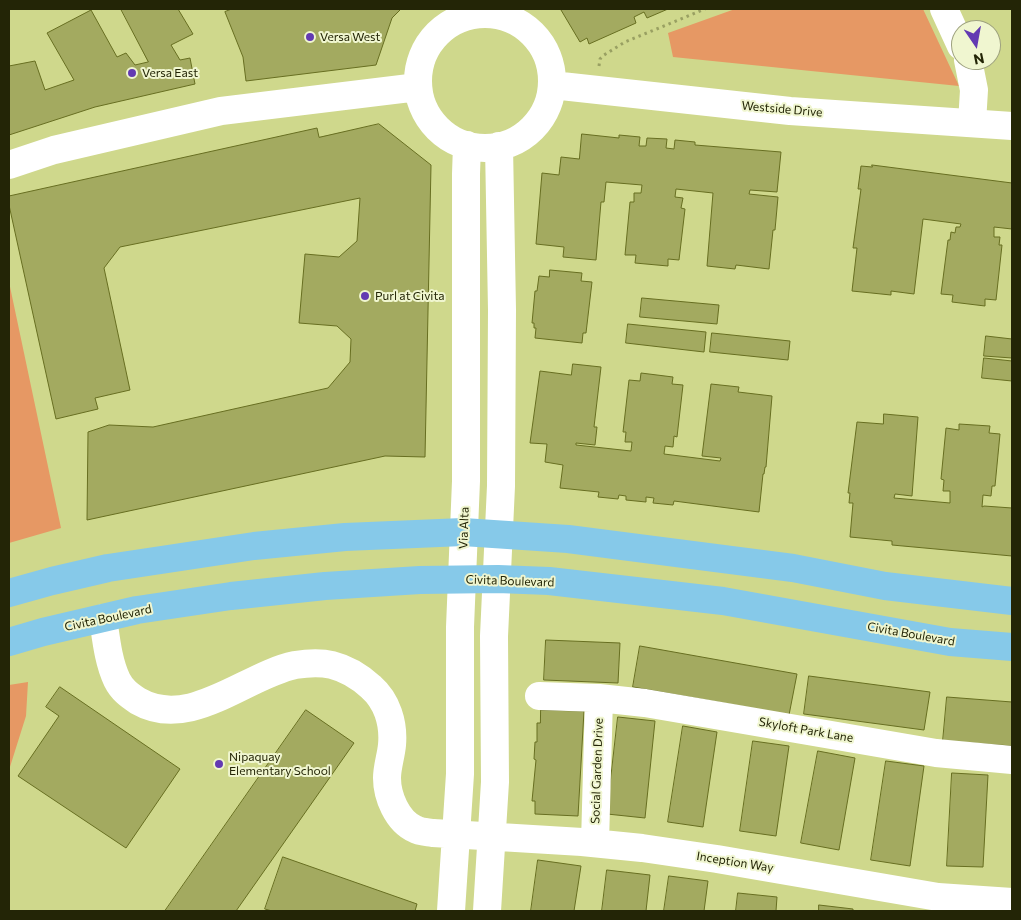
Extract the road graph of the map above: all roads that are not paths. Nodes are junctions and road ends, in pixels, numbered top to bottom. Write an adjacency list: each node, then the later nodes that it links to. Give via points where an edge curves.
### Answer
1 (944, 9): 2 (street)
2 (951, 24)
3 (970, 70): 6 (street, via 974,90)
4 (552, 85): 5 (street, via 550,63 541,43 526,27 507,17 485,14 463,18 443,28 429,44 420,65); 6 (street, Westside Drive, via 790,111); 9 (street, via 548,106 536,124 520,138)
5 (418, 87): 8 (street, via 423,106 434,123 449,137); 10 (street, via 221,111 54,150)
6 (972, 123): 7 (street, Westside Drive)
7 (1012, 126)
8 (467, 145): 9 (street); 11 (street, Via Alta)
9 (499, 146): 12 (street, via 502,310)
10 (9, 165)
11 (463, 532): 12 (main road); 13 (street, Via Alta); 15 (main road, via 345,537 254,546 108,568)
12 (500, 534): 14 (street); 16 (main road, via 568,539 783,567 886,586)
13 (462, 579): 14 (main road, Civita Boulevard); 17 (main road, Civita Boulevard, via 325,586 231,596); 22 (street, Via Alta)
14 (498, 579): 19 (main road, Civita Boulevard, via 549,581 723,601 950,642); 25 (street, via 494,636)
15 (9, 593)
16 (1012, 601)
17 (103, 618): 18 (main road, Civita Boulevard); 24 (street, Inception Way, via 112,669 118,682 126,693 147,705 171,709 200,705 293,666 313,663 349,670 377,692 388,708 392,743 387,778 396,810 415,829 433,834)
18 (9, 642)
19 (1012, 647)
20 (539, 696): 21 (street, Skyloft Park Lane)
21 (599, 698): 23 (street, Skyloft Park Lane, via 936,752); 26 (street, Social Garden Drive)
22 (460, 736): 24 (street, Via Alta); 25 (street, via 470,747 471,822)
23 (1012, 760)
24 (456, 834): 25 (street, Inception Way); 28 (street, Via Alta)
25 (492, 836): 26 (street, Inception Way); 29 (street)
26 (596, 843): 27 (street, Inception Way, via 723,860 938,896)
27 (1012, 902)
28 (451, 911)
29 (486, 911)

